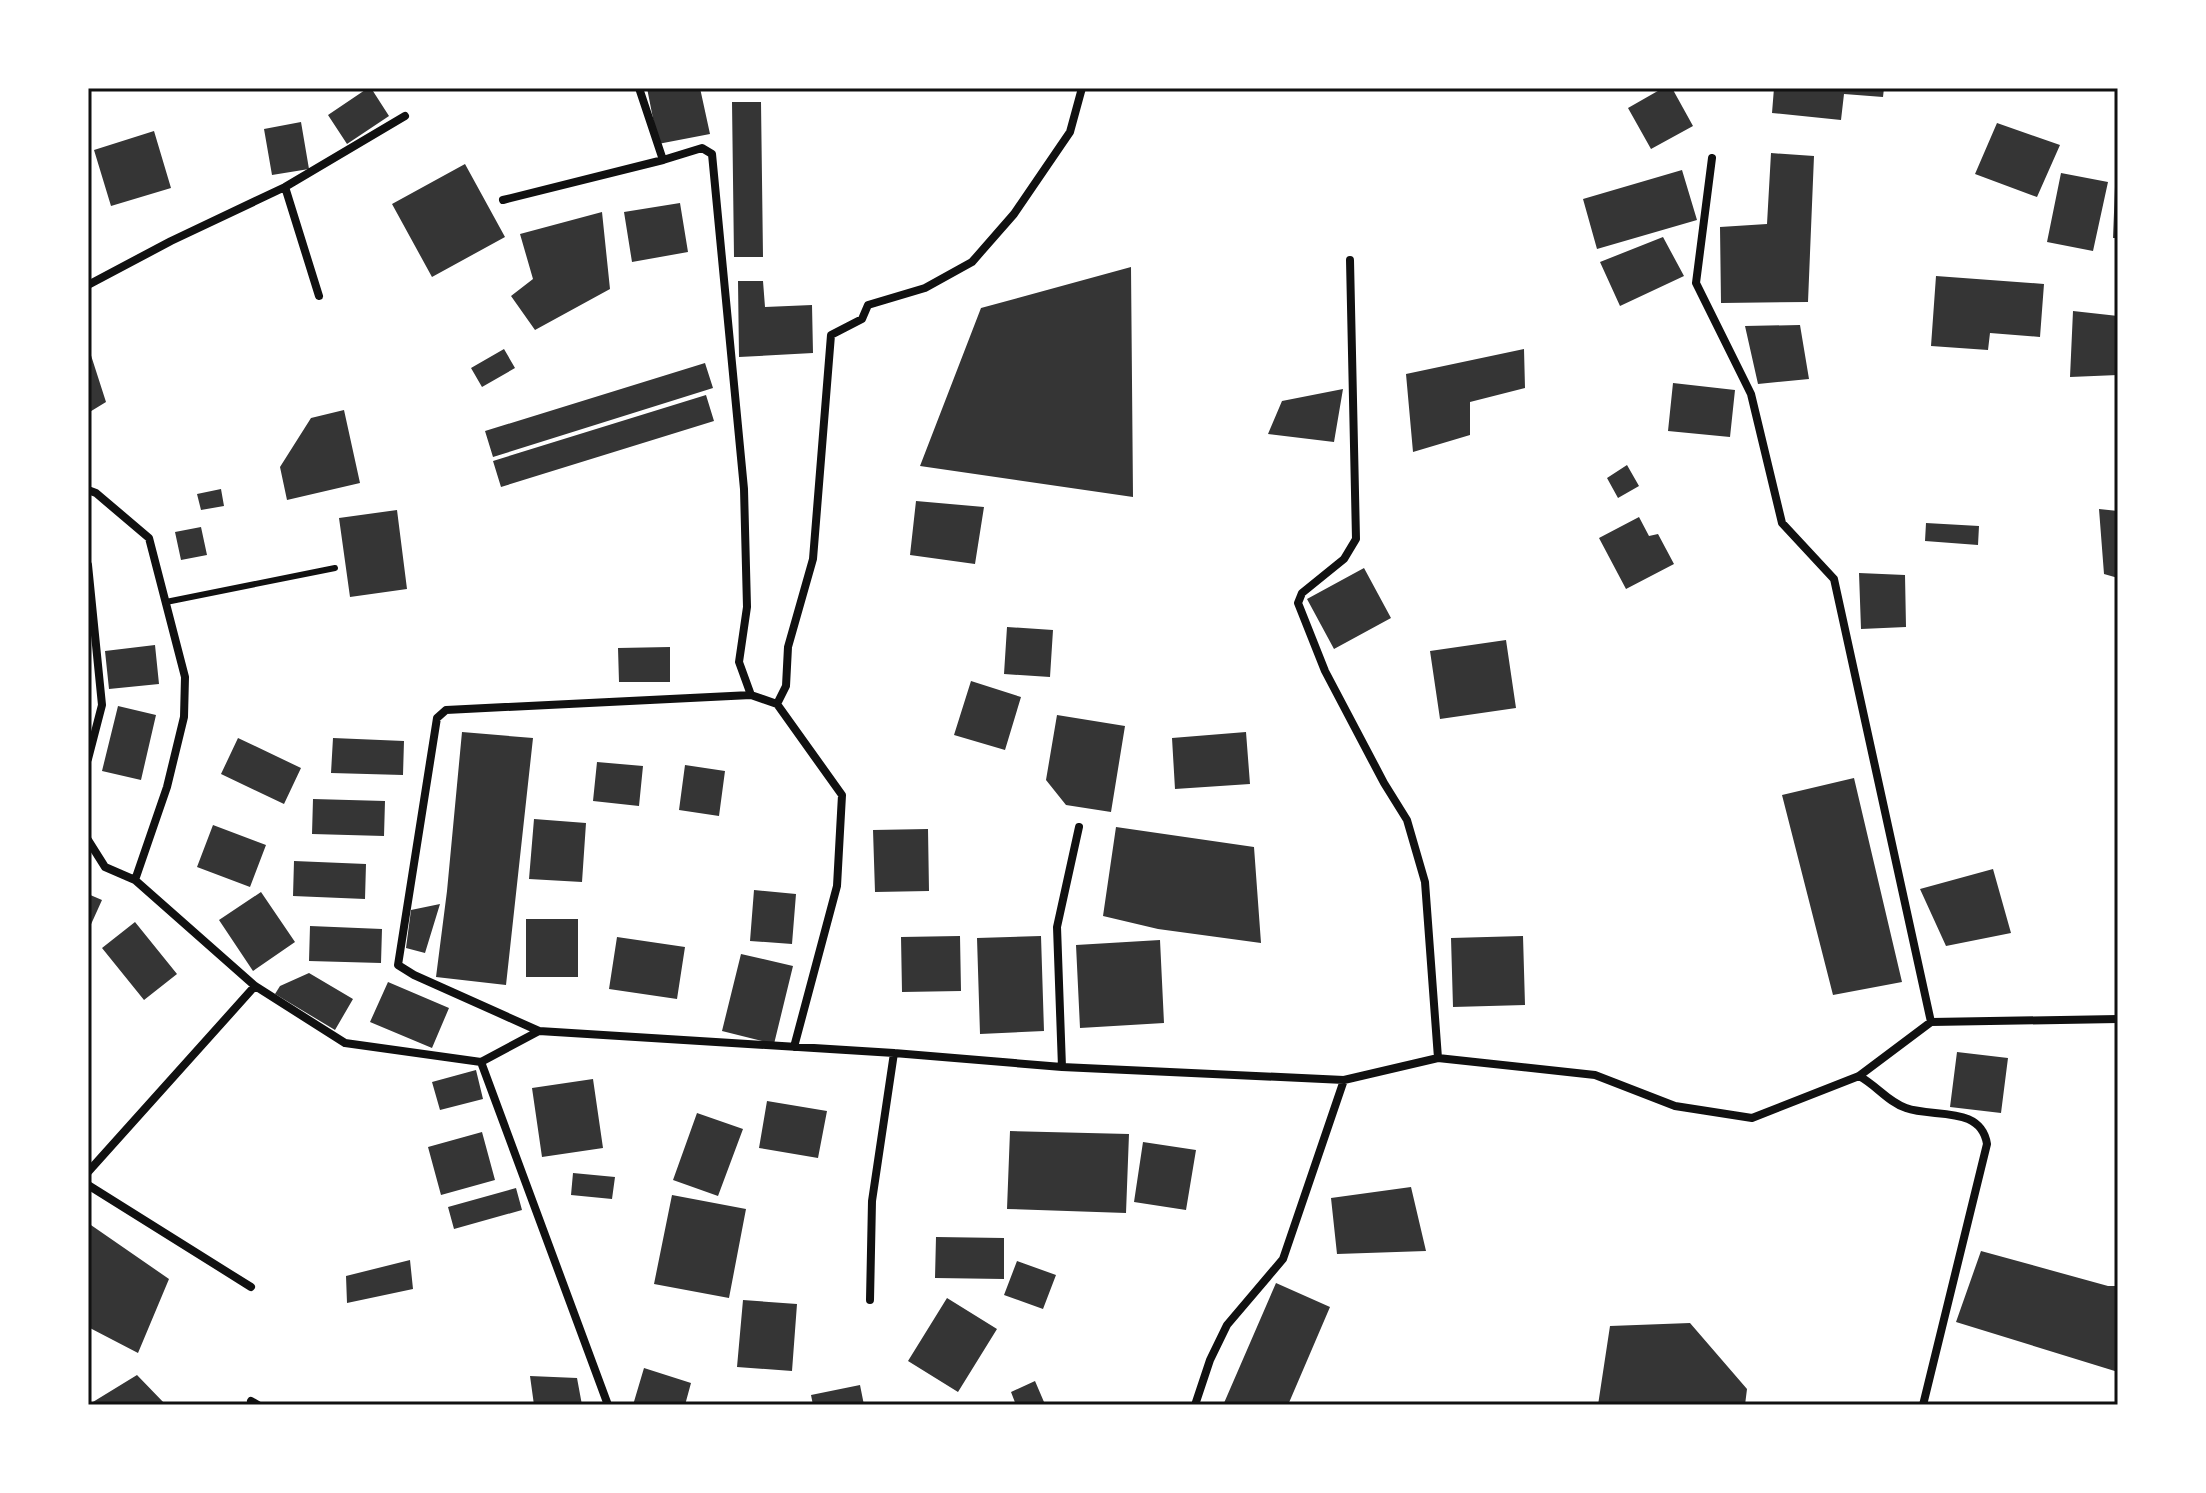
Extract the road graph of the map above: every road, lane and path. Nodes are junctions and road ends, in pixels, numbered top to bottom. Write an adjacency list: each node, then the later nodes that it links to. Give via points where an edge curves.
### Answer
1 (639, 88): 5 (street)
2 (1082, 88): 16 (street, via 1070,132 1014,214 972,262 925,288 868,305 862,319 831,335 813,559 788,647 786,686)
3 (405, 116): 6 (street)
4 (1712, 158): 23 (street, via 1696,283 1751,394 1782,523 1834,579)
5 (663, 160): 7 (street); 15 (street, via 702,148 712,154 744,489 747,607 739,662)
6 (285, 187): 9 (street); 10 (street)
7 (503, 200)
8 (1350, 260): 27 (street, via 1356,539 1344,559 1302,593 1298,603 1325,671 1407,820 1425,882)
9 (88, 285)
10 (319, 296)
11 (88, 490): 14 (street, via 149,538)
12 (88, 565): 17 (street, via 102,705)
13 (335, 568): 14 (lane)
14 (166, 602): 20 (street, via 185,677 184,717)
15 (751, 695): 16 (street); 24 (street, via 446,710 437,718 398,965)
16 (777, 704): 25 (street, via 842,795 837,886)
17 (88, 759)
18 (1079, 827): 29 (street, via 1057,927)
19 (88, 840): 20 (street, via 105,867)
20 (135, 880): 21 (street)
21 (255, 986): 28 (street, via 345,1043); 32 (street)
22 (2118, 1019): 23 (street)
23 (1931, 1022): 30 (street)
24 (539, 1031): 25 (street); 28 (street)
25 (794, 1047): 26 (street)
26 (894, 1053): 29 (street); 35 (street, via 872,1201)
27 (1438, 1058): 30 (street, via 1595,1075 1675,1106 1752,1118); 31 (street)
28 (481, 1062): 36 (street)
29 (1062, 1067): 31 (street)
30 (1859, 1076): 38 (street, via 1905,1108 1977,1123 1986,1134)
31 (1344, 1080): 37 (street, via 1283,1259 1227,1325)
32 (88, 1172)
33 (88, 1185): 34 (street)
34 (251, 1287)
35 (870, 1300)
36 (608, 1405)
37 (1195, 1405)
38 (1923, 1405)

